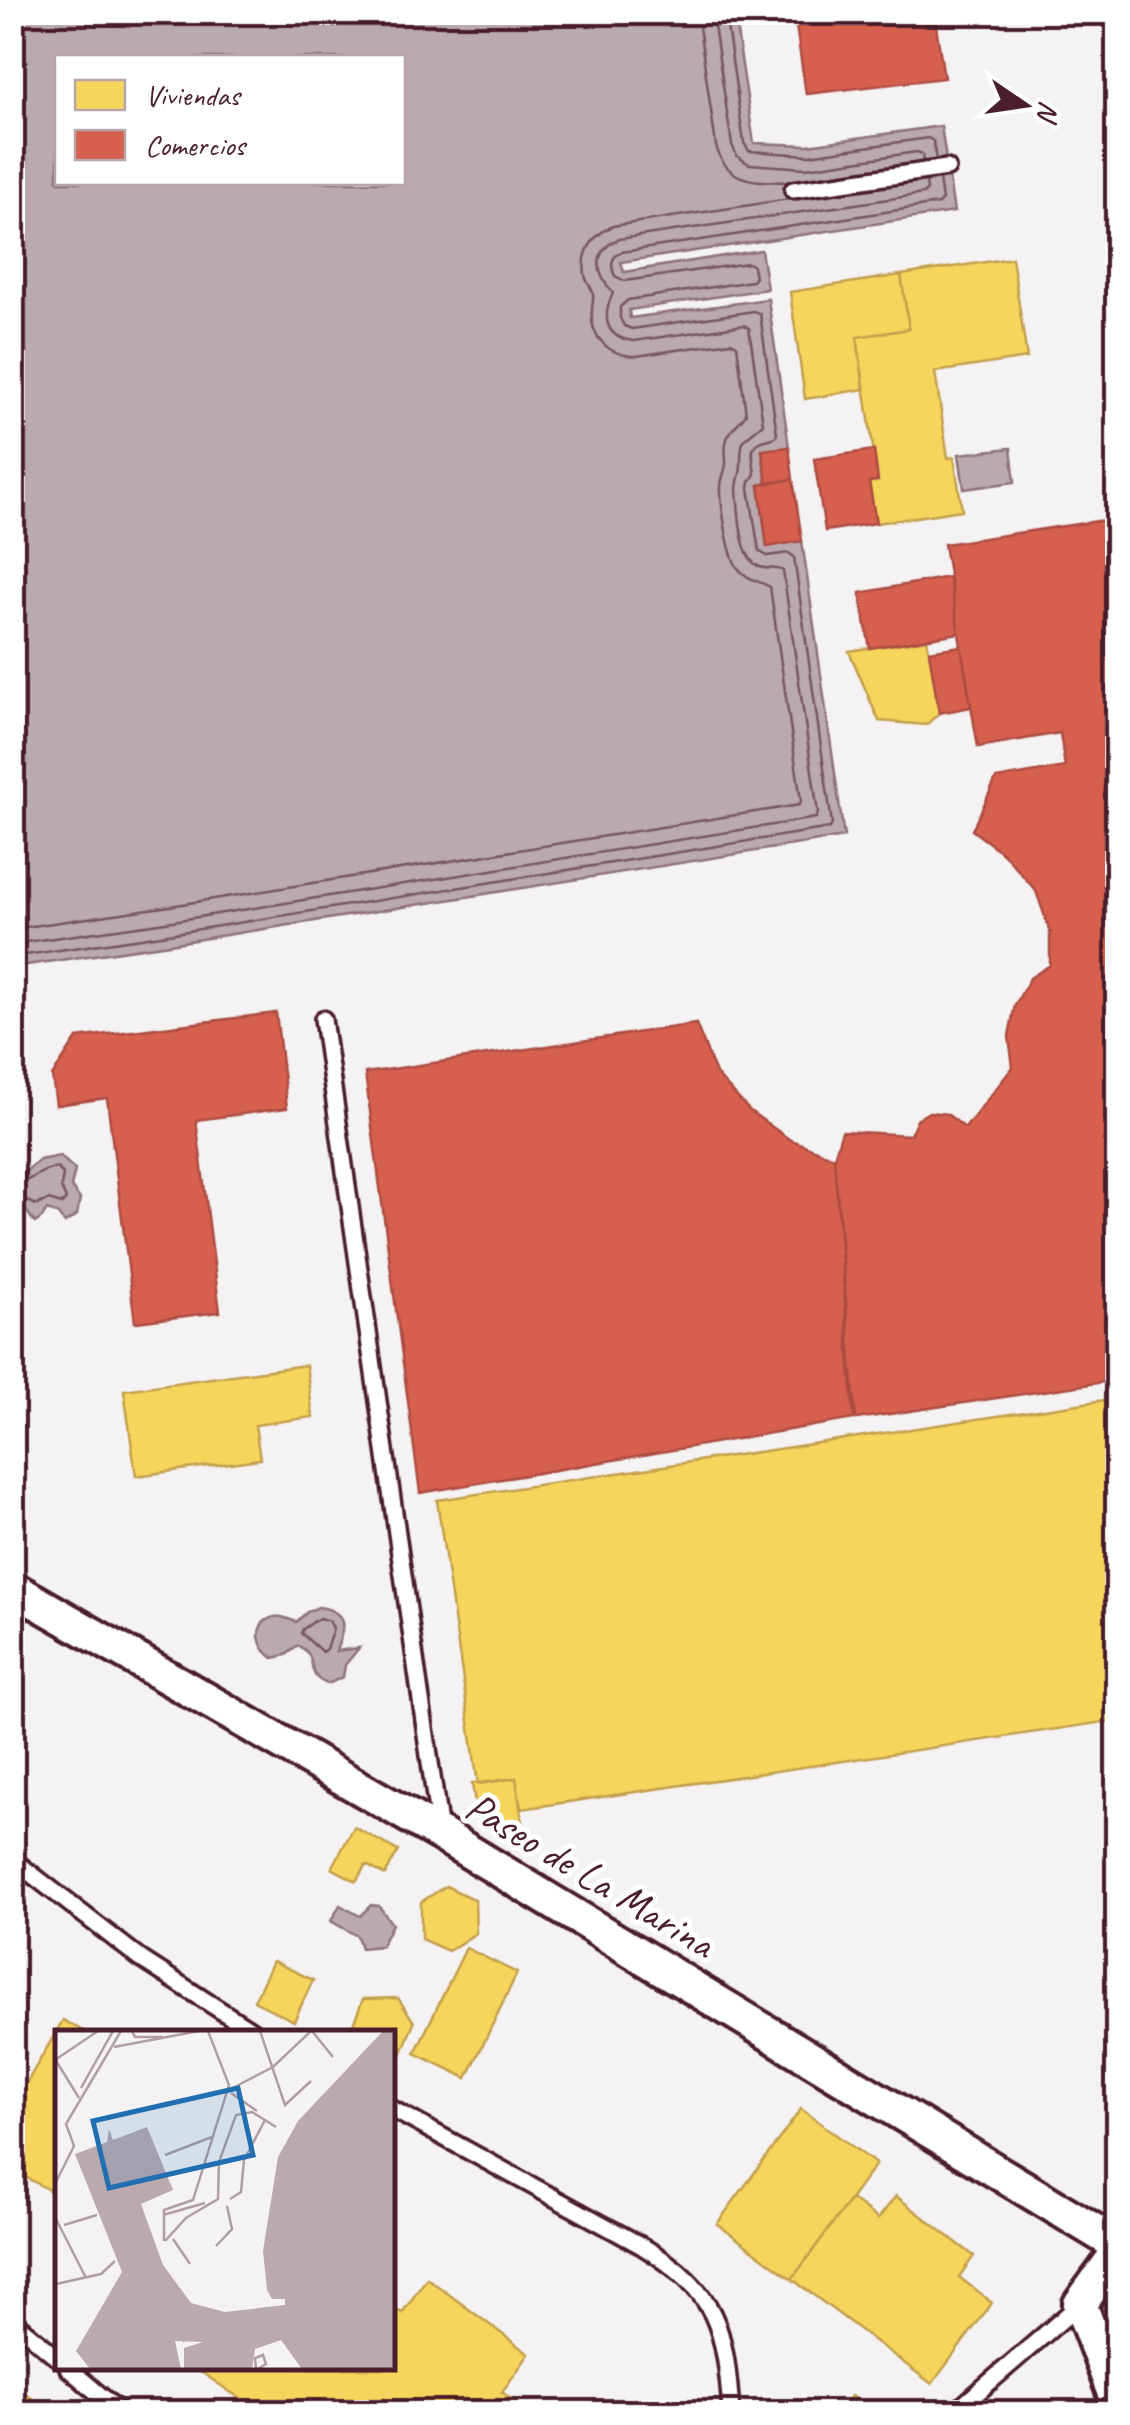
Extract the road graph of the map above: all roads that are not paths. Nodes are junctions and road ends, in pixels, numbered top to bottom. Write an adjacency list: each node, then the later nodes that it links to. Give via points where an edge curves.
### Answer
1 (947, 168): 2 (lane)
2 (793, 190)
3 (322, 1019): 5 (lane)
4 (12, 1588): 5 (street, Paseo de La Marina)
5 (440, 1834): 9 (street, Paseo de La Marina)
6 (12, 1859): 7 (lane, via 141,1959)
7 (251, 2030)
8 (395, 2111): 16 (lane, via 678,2270 717,2321)
9 (1118, 2248): 10 (street)
10 (1080, 2304): 14 (street); 17 (lane)
11 (12, 2320): 12 (lane)
12 (55, 2356)
13 (70, 2370): 15 (lane)
14 (1118, 2404)
15 (120, 2412)
16 (731, 2412)
17 (955, 2412)

